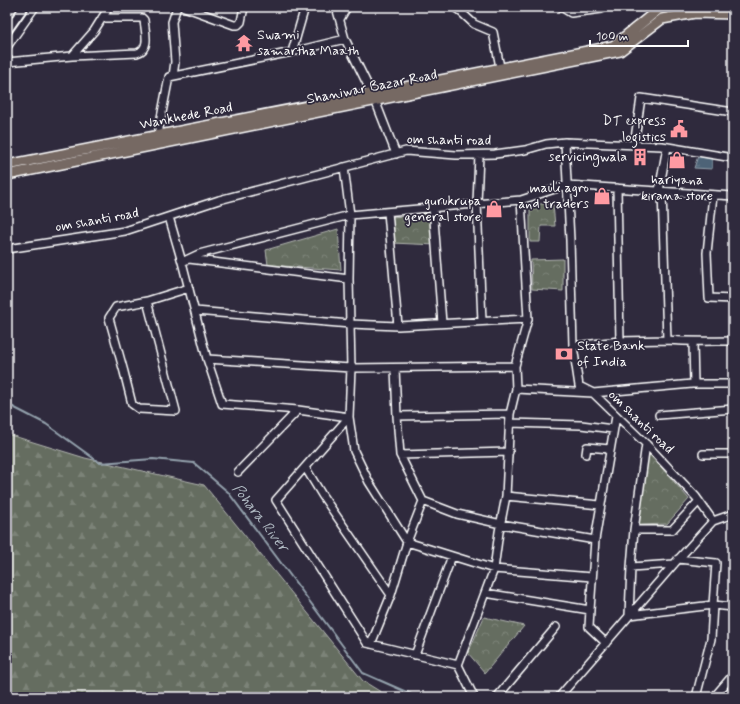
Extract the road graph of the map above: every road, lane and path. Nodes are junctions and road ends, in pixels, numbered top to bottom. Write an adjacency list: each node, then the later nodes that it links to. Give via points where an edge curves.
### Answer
1 (24, 7): 17 (street)
2 (35, 7): 19 (street)
3 (109, 7): 15 (street)
4 (177, 7): 24 (street, via 172,22 175,62)
5 (184, 7): 6 (street, via 238,25)
6 (244, 7)
7 (305, 7): 20 (street)
8 (336, 7): 16 (street)
9 (347, 7): 16 (street)
10 (454, 7): 23 (street, via 474,24 493,32)
11 (561, 7): 13 (street, via 571,13)
12 (672, 7): 23 (main road, Shaniwar Bazar Road, via 659,9 613,46)
13 (602, 9)
14 (733, 14): 23 (main road, via 695,13 662,19 620,51)
15 (102, 18): 21 (street); 21 (street, via 142,18 146,45 143,50 137,53)
16 (340, 19): 18 (street)
17 (7, 31)
18 (345, 39): 20 (street); 25 (street)
19 (7, 47)
20 (292, 52): 24 (street)
21 (72, 56): 22 (street)
22 (7, 62)
23 (501, 71): 25 (main road, Shaniwar Bazar Road)
24 (173, 76): 27 (street, via 169,77)
25 (373, 97): 27 (main road, Wankhede Road); 31 (street); 36 (main road, Shaniwar Bazar Road)
26 (733, 112): 29 (street, via 641,98)
27 (159, 135): 34 (main road, Wankhede Road)
28 (565, 142): 29 (street); 32 (street, om shanti road); 37 (street, om shanti road)
29 (634, 145): 30 (street)
30 (667, 147): 33 (street); 39 (street)
31 (396, 154): 32 (street, om shanti road, via 406,151); 35 (street, om shanti road)
32 (479, 155): 43 (street)
33 (733, 158)
34 (7, 165)
35 (344, 167): 46 (street); 47 (street, om shanti road, via 219,200)
36 (7, 175)
37 (567, 185): 38 (street); 42 (street); 65 (street, om shanti road)
38 (617, 188): 39 (street); 63 (street)
39 (661, 192): 40 (street); 61 (street)
40 (713, 195): 41 (street); 53 (street, via 708,253 709,298)
41 (733, 196)
42 (521, 200): 43 (street); 56 (street)
43 (477, 203): 44 (street); 57 (street)
44 (433, 207): 45 (street); 58 (street)
45 (388, 212): 46 (street); 60 (street)
46 (350, 215): 49 (street, via 199,254); 51 (street)
47 (169, 217): 48 (street, om shanti road, via 125,231); 50 (street)
48 (7, 249)
49 (189, 259): 50 (street); 51 (street)
50 (182, 262): 52 (street)
51 (349, 279): 59 (street)
52 (189, 288): 54 (street); 55 (street)
53 (733, 299)
54 (147, 301): 54 (street, via 153,323 176,411 139,409 132,404 109,318 116,307)
55 (195, 311): 59 (street); 66 (street)
56 (528, 319): 57 (street); 67 (street)
57 (482, 321): 58 (street)
58 (442, 323): 60 (street)
59 (350, 324): 60 (street); 68 (street)
60 (398, 326)
61 (667, 340): 63 (street); 64 (street)
62 (733, 341): 64 (street)
63 (620, 342): 65 (street)
64 (693, 343): 70 (street)
65 (573, 346): 73 (street, om shanti road, via 579,386)
66 (208, 359): 68 (street); 75 (street, via 222,404)
67 (515, 366): 69 (street); 72 (street)
68 (351, 368): 69 (street); 80 (street)
69 (395, 368): 78 (street)
70 (694, 384): 71 (street); 73 (street)
71 (733, 384)
72 (516, 389): 73 (street); 76 (street)
73 (593, 393): 79 (street, om shanti road)
74 (733, 409): 77 (street)
75 (298, 410): 80 (street); 91 (street)
76 (510, 414): 78 (street); 81 (street)
77 (659, 415)
78 (397, 416): 89 (street)
79 (616, 416): 82 (street); 83 (street, om shanti road)
80 (349, 417): 90 (street); 101 (street, via 354,450 360,463)
81 (510, 423): 82 (street, via 581,425); 85 (street)
82 (613, 430): 84 (street)
83 (646, 444): 94 (street, om shanti road); 99 (street)
84 (610, 449): 86 (street, via 587,447); 95 (street)
85 (509, 452): 89 (street); 92 (street)
86 (586, 454)
87 (703, 454): 88 (street)
88 (733, 454)
89 (400, 455): 93 (street)
90 (305, 467): 108 (street); 115 (street, via 276,500 367,643)
91 (238, 472)
92 (506, 496): 95 (street); 98 (street)
93 (423, 501): 98 (street, via 457,514); 101 (street)
94 (699, 501): 97 (street, om shanti road); 99 (street, via 672,530)
95 (600, 505): 100 (street)
96 (733, 514): 97 (street)
97 (713, 521): 103 (street)
98 (501, 524): 100 (street); 105 (street)
99 (634, 530): 104 (street)
100 (595, 540): 106 (street)
101 (407, 542): 102 (street); 108 (street)
102 (452, 556): 105 (street); 116 (street)
103 (676, 562): 104 (street); 109 (street, via 716,563); 112 (street)
104 (631, 567): 112 (street)
105 (494, 569): 106 (street); 107 (street)
106 (592, 577): 111 (street)
107 (485, 593): 111 (street); 117 (street)
108 (391, 595): 115 (street)
109 (713, 605): 110 (street); 112 (street); 122 (street, via 711,639)
110 (733, 607)
111 (590, 610): 114 (street, via 589,627)
112 (629, 615): 114 (street)
113 (556, 627): 120 (street)
114 (606, 643): 121 (street)
115 (371, 644): 116 (street)
116 (415, 655): 117 (street)
117 (458, 665): 119 (street)
118 (733, 675): 123 (street)
119 (474, 697)
120 (497, 697)
121 (559, 697)
122 (696, 697)
123 (714, 697)

